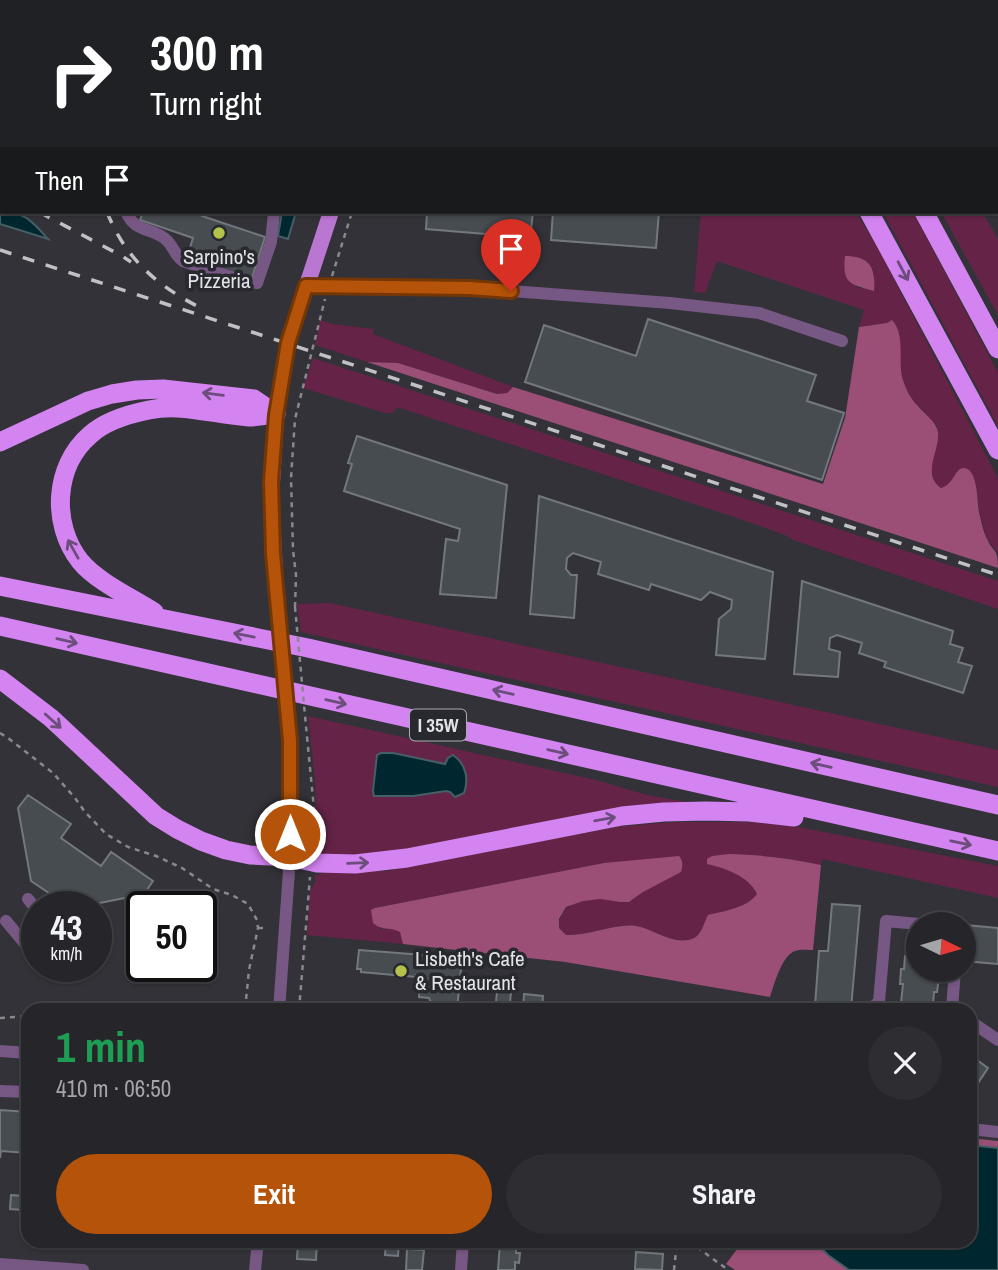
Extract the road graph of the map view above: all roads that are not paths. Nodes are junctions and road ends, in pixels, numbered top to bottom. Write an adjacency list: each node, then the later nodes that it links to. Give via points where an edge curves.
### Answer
1 (127, 214): 2 (street, via 139,228 164,237 183,261 257,283 271,242)
2 (274, 214)
3 (330, 214): 6 (main road)
4 (871, 214): 11 (highway, one-way to 11)
5 (925, 214): 8 (highway)
6 (306, 286): 7 (street, via 470,288 670,303 759,313); 9 (main road, via 288,343)
7 (842, 341)
8 (998, 349)
9 (276, 415): 10 (highway, one-way to 10, via 254,398 137,390 89,401); 13 (highway, one-way to 9, via 89,572 71,547 60,499 74,454 92,433 111,422 152,409); 19 (main road, bridge, via 271,500 290,741)
10 (0, 442)
11 (998, 450)
12 (0, 586): 13 (highway, I 35W)
13 (165, 619): 16 (highway, I 35W, one-way to 13)
14 (0, 626): 17 (highway, I 35W, one-way to 17)
15 (0, 679): 19 (highway, one-way to 19, via 177,829 226,850)
16 (998, 805)
17 (920, 835): 18 (highway, I 35W, one-way to 18); 19 (highway, one-way to 17, via 391,861 580,823 664,812 749,812)
18 (998, 851)
19 (290, 857): 24 (street)
20 (6, 921): 22 (street)
21 (906, 923): 25 (street, via 886,921)
22 (21, 939)
23 (954, 982): 26 (street)
24 (280, 1003)
25 (878, 1003)
26 (952, 1003)
27 (977, 1026): 28 (street)
28 (998, 1040)
29 (0, 1051): 30 (street)
30 (21, 1052)
31 (0, 1091): 32 (street)
32 (21, 1092)
33 (977, 1130): 34 (street)
34 (998, 1132)
35 (257, 1248): 39 (street)
36 (463, 1248): 40 (street)
37 (0, 1264): 38 (street)
38 (83, 1270)
39 (255, 1270)
40 (461, 1270)

